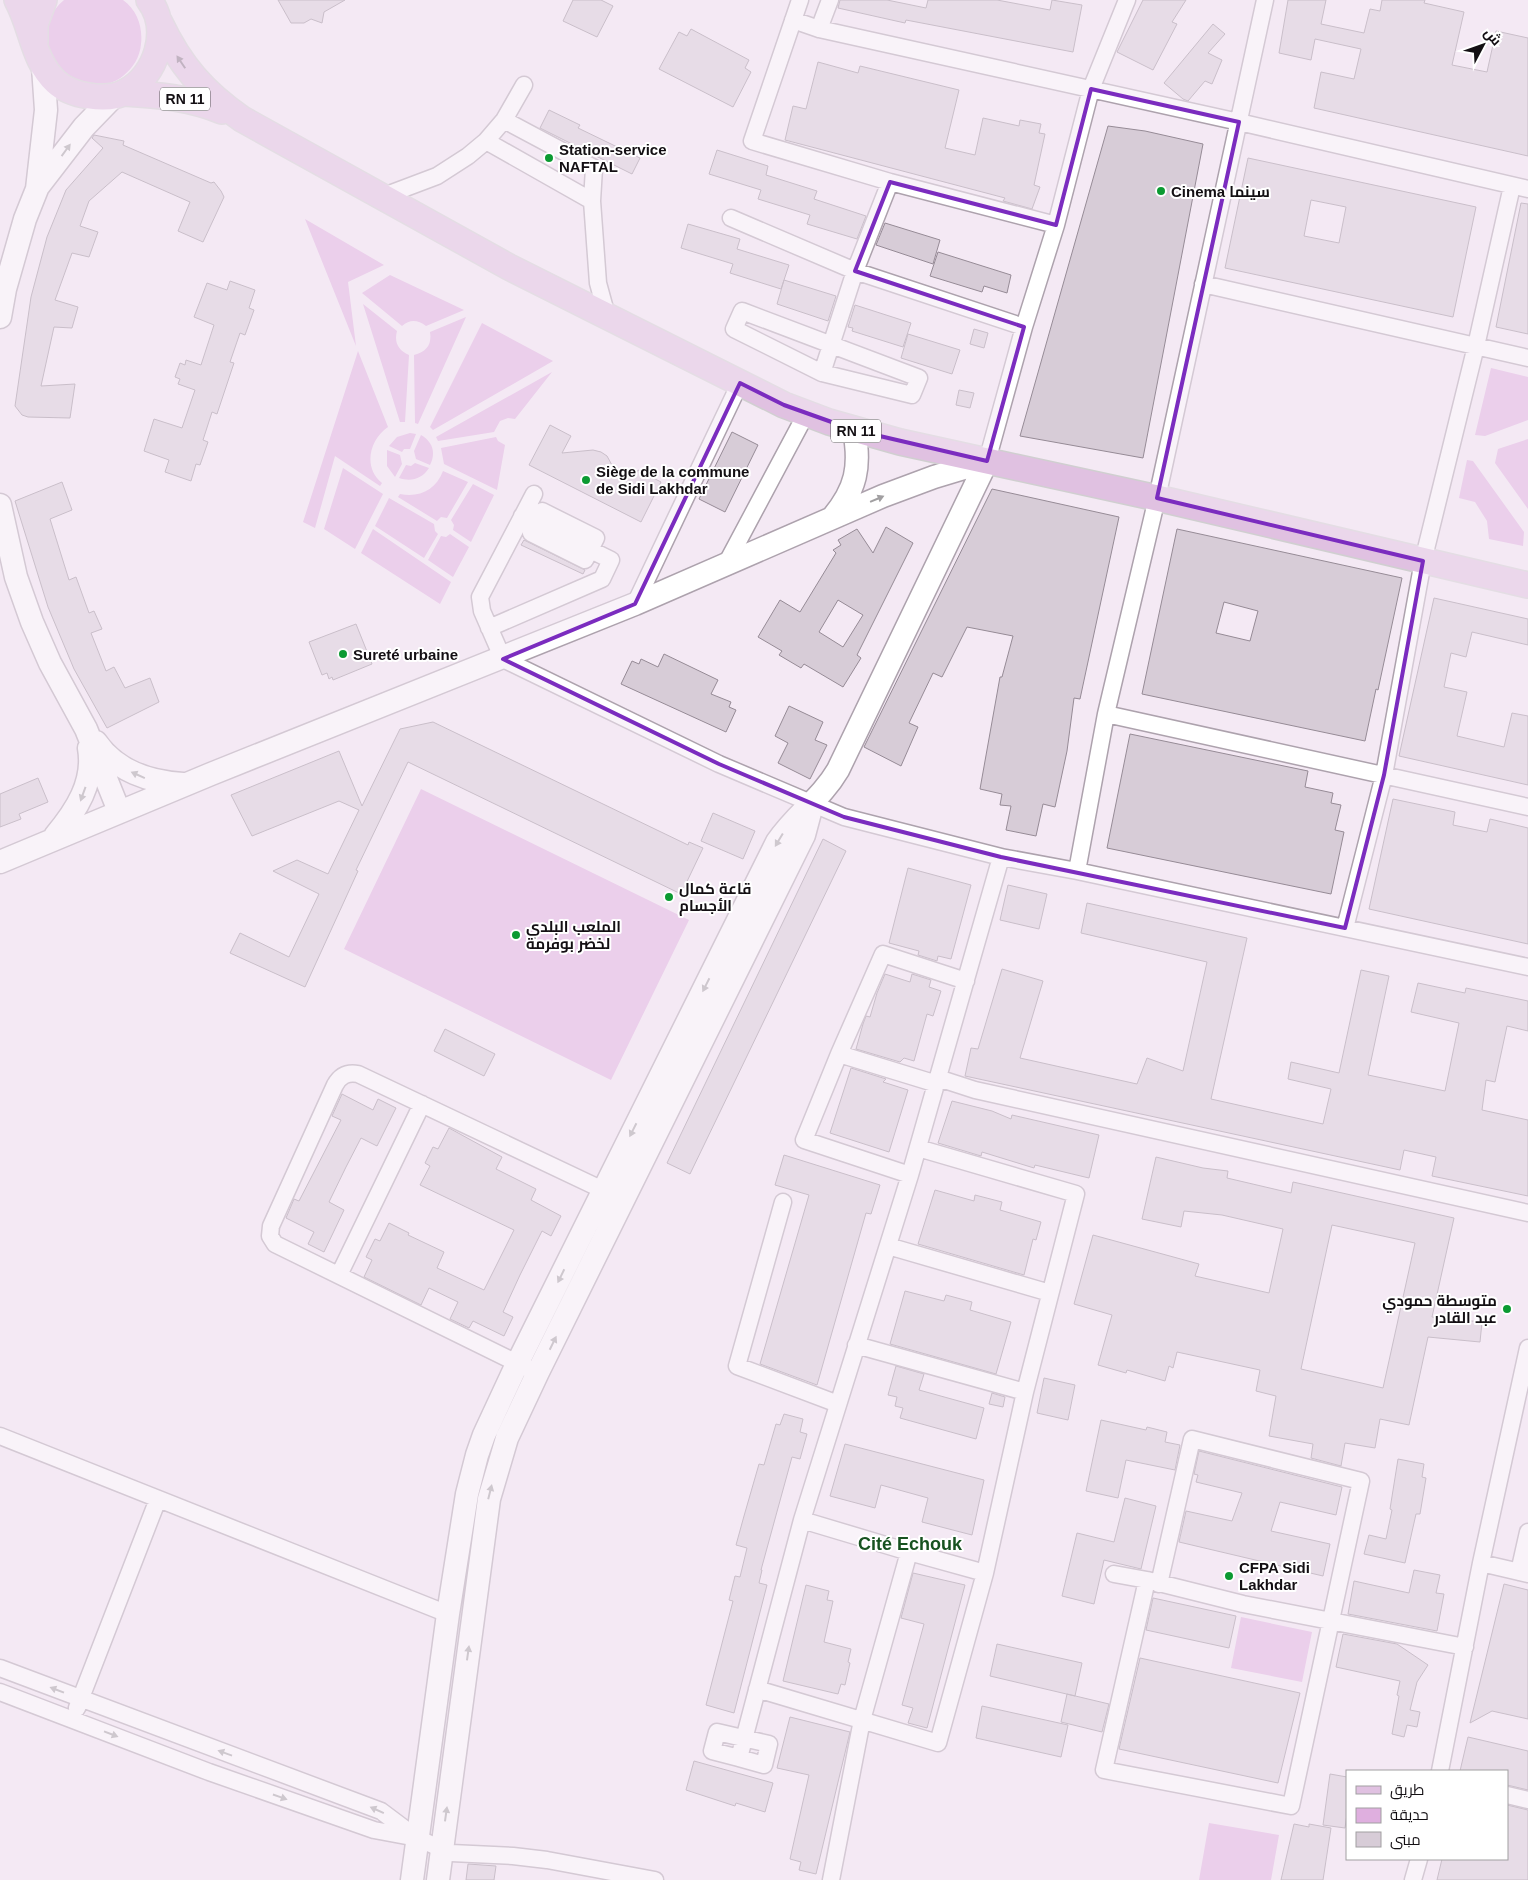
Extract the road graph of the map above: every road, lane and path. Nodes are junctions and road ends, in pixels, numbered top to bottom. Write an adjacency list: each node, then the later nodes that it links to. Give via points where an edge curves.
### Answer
1 (17, 0): 10 (main road)
2 (44, 0): 10 (main road, via 34,24)
3 (800, 0): 8 (street)
4 (830, 0): 9 (street)
5 (1127, 0): 12 (street)
6 (1265, 0): 16 (street)
7 (153, 6): 13 (main road, via 159,43 153,63 141,80); 14 (main road, one-way to 7, via 220,104 185,68)
8 (793, 20): 9 (street); 18 (street, via 752,142)
9 (819, 28): 12 (street)
10 (39, 57): 13 (main road, via 57,83 75,93 95,97); 20 (main road, via 46,110)
11 (524, 85): 15 (street)
12 (1091, 89): 16 (street); 24 (street)
13 (120, 94): 14 (main road, RN 11, via 154,94 184,99); 20 (main road, one-way to 13, via 84,127)
14 (242, 119): 21 (main road, RN 11)
15 (504, 120): 17 (street); 22 (street, via 594,168)
16 (1239, 122): 19 (street); 26 (street)
17 (486, 141): 21 (street, via 437,176); 22 (street)
18 (890, 182): 24 (street); 25 (street)
19 (1520, 188): 31 (street)
20 (37, 189): 28 (main road, via 22,228)
21 (384, 196): 27 (main road, RN 11, via 509,267)
22 (592, 201): 27 (street, via 598,282)
23 (731, 218): 25 (street)
24 (1056, 225): 29 (street)
25 (855, 271): 29 (street); 30 (street)
26 (1203, 284): 31 (street); 39 (street)
27 (607, 316): 34 (main road, RN 11)
28 (0, 317)
29 (1024, 327): 37 (street)
30 (831, 345): 33 (street); 33 (street, via 919,378 912,395); 33 (street, via 742,311 734,329)
31 (1476, 346): 32 (street); 44 (street)
32 (1528, 358)
33 (822, 372)
34 (740, 383): 35 (main road, RN 11); 47 (street)
35 (806, 414): 36 (main road, RN 11); 45 (street)
36 (854, 430): 37 (main road, RN 11); 41 (main road, via 858,468 853,487)
37 (986, 461): 39 (main road, RN 11); 41 (main road, one-way to 37, via 882,496); 54 (main road, via 838,770)
38 (534, 494): 42 (street)
39 (1157, 498): 44 (main road, RN 11); 50 (street)
40 (0, 505): 51 (main road, via 16,578 32,622)
41 (832, 518): 45 (main road)
42 (529, 519): 43 (street, via 531,533 585,560); 43 (street, via 542,511 596,538); 48 (street, via 480,598)
43 (590, 549): 48 (street, via 611,560 602,579)
44 (1423, 561): 46 (main road, RN 11); 52 (street)
45 (725, 566): 47 (main road)
46 (1528, 585)
47 (635, 604): 49 (main road)
48 (490, 628): 49 (street)
49 (503, 658): 53 (main road); 54 (street, via 719,764)
50 (1106, 714): 52 (street); 60 (street)
51 (86, 730): 53 (main road, one-way to 51, via 162,783 139,776 100,749); 56 (main road); 57 (main road, one-way to 57, via 90,753 89,777 82,800)
52 (1384, 775): 55 (street); 61 (street)
53 (186, 785): 56 (main road)
54 (812, 804): 58 (street, via 844,817); 69 (main road, one-way to 69, via 798,815 777,842); 78 (main road, one-way to 54, via 804,835)
55 (1528, 807)
56 (119, 811): 57 (main road)
57 (54, 838): 59 (main road)
58 (1001, 857): 60 (street); 63 (street)
59 (0, 862)
60 (1078, 870): 61 (street)
61 (1344, 928): 62 (street)
62 (1528, 967)
63 (966, 981): 64 (street, via 883,954); 65 (street)
64 (839, 1054): 65 (street); 68 (street, via 804,1140)
65 (937, 1081): 67 (street); 71 (street)
66 (422, 1104): 69 (street); 73 (street); 73 (street, via 358,1074 341,1076 335,1085 270,1236 276,1244)
67 (918, 1148): 68 (street); 74 (street, via 1076,1194)
68 (910, 1175): 72 (street)
69 (603, 1190): 77 (main road, one-way to 77)
70 (784, 1202): 80 (street, via 737,1366)
71 (1528, 1212)
72 (888, 1246): 74 (street); 75 (street)
73 (339, 1275): 77 (street)
74 (1050, 1294): 79 (street)
75 (856, 1345): 79 (street); 80 (street)
76 (1528, 1348): 86 (street)
77 (517, 1364): 78 (street); 91 (main road, via 484,1435 471,1474)
78 (538, 1372): 106 (main road, one-way to 78, via 489,1499 507,1438)
79 (1025, 1392): 87 (street)
80 (838, 1404): 83 (street)
81 (0, 1436): 82 (street)
82 (158, 1499): 91 (street); 97 (street)
83 (802, 1520): 85 (street); 95 (street)
84 (1528, 1532): 88 (street)
85 (909, 1552): 87 (street); 99 (street)
86 (1481, 1563): 88 (street); 93 (street)
87 (986, 1573): 99 (street, via 938,1743)
88 (1523, 1573)
89 (1114, 1574): 90 (street)
90 (1153, 1582): 92 (street, via 1243,1604); 92 (street, via 1192,1439 1361,1481); 92 (street, via 1104,1770 1291,1806)
91 (448, 1614): 105 (main road)
92 (1332, 1620): 93 (street)
93 (1465, 1647): 102 (street)
94 (0, 1668): 97 (street, one-way to 94)
95 (757, 1689): 99 (street); 100 (street)
96 (0, 1692): 98 (street)
97 (82, 1699): 98 (street); 105 (street, one-way to 97, via 381,1811)
98 (72, 1720): 105 (street, one-way to 105, via 374,1830)
99 (862, 1720): 111 (street)
100 (744, 1738): 101 (street); 101 (street, via 769,1744 766,1758 764,1765); 101 (street, via 717,1732 712,1751)
101 (739, 1758)
102 (1440, 1770)
103 (1508, 1795): 104 (street)
104 (1528, 1800)
105 (417, 1838): 106 (street); 108 (main road)
106 (441, 1849): 109 (main road); 110 (street, via 458,1854 548,1860)
107 (1419, 1860): 112 (street)
108 (412, 1880)
109 (438, 1880)
110 (655, 1880)
111 (831, 1880)
112 (1413, 1880)

